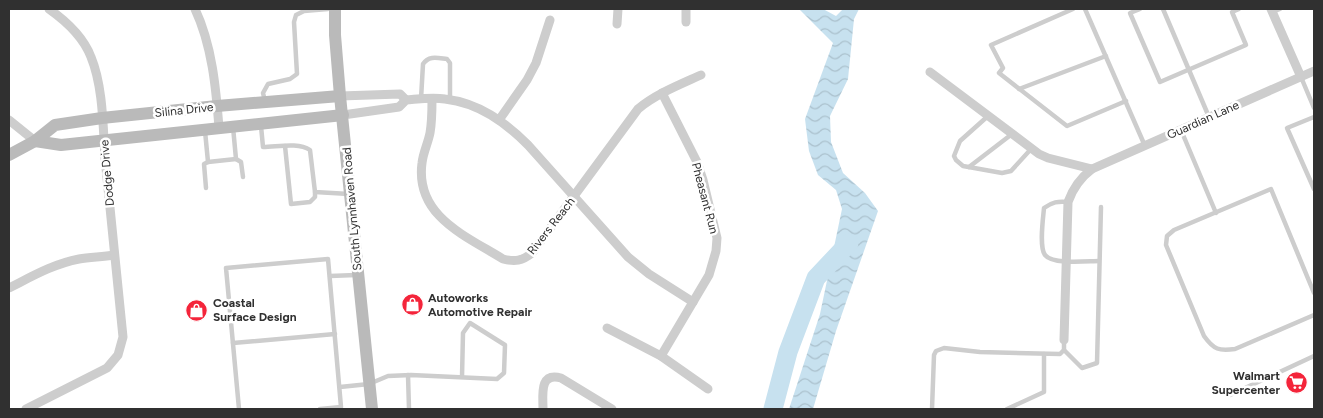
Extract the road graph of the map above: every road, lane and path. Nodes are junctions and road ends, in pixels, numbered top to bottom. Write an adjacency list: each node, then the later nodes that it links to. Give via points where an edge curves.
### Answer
1 (48, 9): 37 (street, Dodge Drive, via 73,29 90,55)
2 (195, 9): 31 (street, via 206,39)
3 (328, 9): 30 (lane, via 296,15 297,74 268,84 263,93)
4 (335, 9): 24 (street, South Lynnhaven Road)
5 (618, 9): 15 (street)
6 (686, 9): 14 (street)
7 (1073, 9): 22 (lane, via 991,45 1003,68 999,74)
8 (1085, 9): 16 (lane)
9 (1140, 9): 17 (lane, via 1130,13 1160,82)
10 (1163, 9): 17 (lane)
11 (1239, 9): 17 (lane, via 1232,12 1246,45)
12 (1274, 10): 21 (street)
13 (550, 20): 39 (street, via 536,63)
14 (686, 22)
15 (616, 24)
16 (1106, 56): 22 (lane); 29 (lane)
17 (1189, 69): 35 (lane)
18 (1314, 71): 21 (street, Guardian Lane)
19 (930, 72): 34 (street)
20 (701, 75): 23 (street, Rivers Reach)
21 (1301, 77): 32 (lane); 35 (street, Guardian Lane)
22 (1019, 89): 29 (lane, via 1066,126)
23 (662, 93): 61 (street, Rivers Reach, via 638,109); 72 (street, Pheasant Run, via 697,162 716,238 714,263)
24 (340, 96): 27 (street, via 400,94); 30 (street, Silina Drive); 33 (street, South Lynnhaven Road)
25 (422, 99): 26 (street); 27 (street); 28 (lane, via 423,64 432,57 450,62)
26 (432, 99): 28 (street); 61 (street, Rivers Reach, via 430,134 422,162 422,187 432,210 444,221 503,259 519,261 532,253)
27 (406, 100): 33 (street, via 399,107)
28 (450, 100): 39 (street, via 474,106)
29 (1126, 101): 49 (lane)
30 (265, 102): 31 (street, Silina Drive)
31 (217, 106): 37 (street, Silina Drive); 42 (street)
32 (1314, 108)
33 (343, 116): 40 (street, Silina Drive); 60 (street, South Lynnhaven Road)
34 (988, 116): 45 (street); 54 (lane, via 956,148 956,160)
35 (1209, 117): 44 (street, Guardian Lane)
36 (1314, 117): 58 (lane, via 1287,128)
37 (102, 118): 46 (street, Dodge Drive); 47 (street, Silina Drive, via 55,125)
38 (9, 120): 47 (street)
39 (499, 120): 61 (street, via 528,145)
40 (260, 124): 41 (street, Silina Drive); 48 (lane, via 263,147)
41 (233, 127): 42 (street, Silina Drive); 52 (lane)
42 (219, 128): 43 (street, Silina Drive)
43 (205, 130): 46 (street, Silina Drive); 53 (lane)
44 (1181, 130): 49 (street, Guardian Lane); 64 (lane)
45 (1012, 134): 50 (street); 54 (lane)
46 (104, 139): 47 (street, Silina Drive, via 60,145); 65 (street, Dodge Drive)
47 (35, 141): 51 (street, Silina Drive)
48 (285, 146): 59 (lane, via 310,150); 59 (lane, via 291,204 310,202)
49 (1145, 146): 55 (street, Guardian Lane)
50 (1031, 149): 54 (lane, via 1010,171 1002,174); 55 (street, via 1048,158)
51 (9, 155)
52 (236, 159): 53 (lane); 56 (lane, via 241,162)
53 (208, 162): 57 (lane, via 204,164)
54 (969, 167)
55 (1092, 169): 62 (street, via 1077,183)
56 (243, 177)
57 (206, 188)
58 (1314, 189)
59 (315, 192): 60 (lane)
60 (350, 194): 68 (street, South Lynnhaven Road)
61 (574, 196): 72 (street, via 628,257)
62 (1068, 202): 66 (street); 66 (lane, via 1057,201 1044,208 1042,236 1046,256)
63 (1101, 207): 67 (lane)
64 (1216, 213): 71 (lane, via 1271,189); 73 (lane, via 1174,230 1167,236 1166,245 1204,336 1212,347 1235,350)
65 (114, 256): 70 (street, via 78,259 42,271); 87 (street, Dodge Drive, via 123,337 118,355 106,368)
66 (1066, 261): 67 (lane); 77 (street)
67 (1100, 261): 77 (lane, via 1097,363 1082,368)
68 (358, 274): 69 (lane); 83 (street, South Lynnhaven Road)
69 (330, 276): 75 (lane); 76 (lane, via 328,258 226,268)
70 (9, 288)
71 (1314, 293)
72 (693, 302): 79 (street, Pheasant Run)
73 (1314, 315)
74 (607, 328): 79 (street)
75 (335, 334): 76 (lane); 84 (lane)
76 (233, 343): 88 (lane)
77 (1064, 345): 78 (lane, via 1060,354)
78 (1044, 354): 94 (lane, via 944,348 936,351); 95 (lane, via 1044,392)
79 (661, 356): 85 (street)
80 (1314, 356): 86 (lane)
81 (408, 375): 82 (lane); 83 (lane, via 388,376); 91 (lane)
82 (462, 378): 82 (lane, via 463,333 470,323 505,345 504,373 497,379)
83 (370, 384): 84 (lane); 90 (street, South Lynnhaven Road)
84 (340, 387): 89 (lane, via 342,407)
85 (708, 389)
86 (1230, 395)
87 (26, 409)
88 (239, 409)
89 (320, 409)
90 (372, 409)
91 (409, 409)
92 (543, 409): 93 (street, via 542,388 552,377 561,378)
93 (612, 409)
94 (932, 409)
95 (1007, 409)

